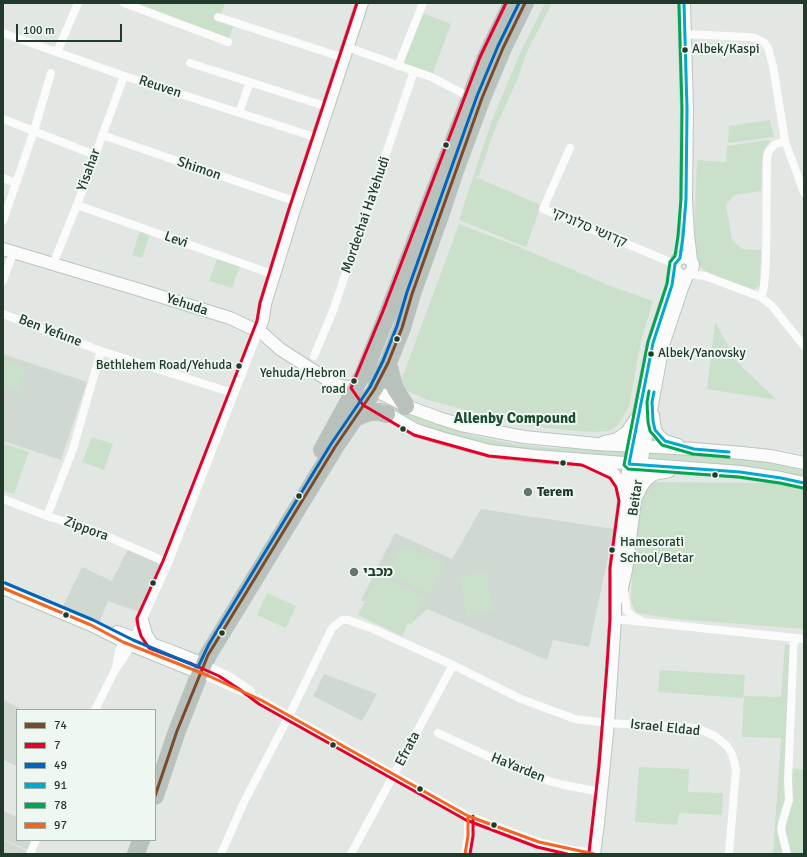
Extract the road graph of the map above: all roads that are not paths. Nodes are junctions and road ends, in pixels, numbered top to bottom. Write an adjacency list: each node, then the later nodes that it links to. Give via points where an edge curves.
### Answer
1 (78, 3): 12 (street)
2 (124, 3): 11 (street)
3 (362, 3): 13 (street)
4 (423, 3): 15 (street)
5 (512, 3): 20 (highway, via 493,41)
6 (525, 3): 20 (highway)
7 (684, 3): 10 (street)
8 (218, 17): 13 (street)
9 (3, 32): 12 (street, Reuven)
10 (685, 34): 27 (street, via 748,37 764,43 773,66); 38 (street, via 688,235)
11 (228, 42)
12 (57, 52): 18 (street, Reuven)
13 (345, 53): 15 (street); 21 (street)
14 (190, 63): 19 (street)
15 (398, 66): 16 (street)
16 (414, 71): 20 (street); 48 (street, Mordechai HaYehudi, via 333,311)
17 (51, 73): 24 (street)
18 (124, 76): 22 (street, Reuven); 25 (street, Yisahar)
19 (250, 82): 21 (street); 22 (street)
20 (476, 98): 49 (highway, via 456,168); 50 (highway)
21 (328, 107): 26 (street)
22 (240, 113): 26 (street, Reuven)
23 (3, 119): 24 (street)
24 (34, 131): 29 (street); 31 (street)
25 (102, 135): 29 (street, Yisahar); 33 (street, Shimon)
26 (318, 138): 33 (street)
27 (785, 141): 32 (street); 41 (street, via 774,145 767,157 766,261)
28 (570, 148): 38 (street, קדושי סלוניקי, via 543,209)
29 (95, 155): 34 (street, Yisahar)
30 (3, 178): 31 (street)
31 (16, 183): 35 (street)
32 (804, 193)
33 (297, 202): 39 (street)
34 (76, 205): 37 (street, Yisahar); 39 (street, Levi)
35 (3, 221)
36 (8, 251): 37 (street, Yehuda); 40 (street)
37 (53, 264): 44 (street, Yehuda)
38 (684, 267): 41 (street); 53 (street, via 682,288 666,332)
39 (275, 275): 42 (street)
40 (3, 281)
41 (762, 297): 46 (street)
42 (265, 304): 44 (street, via 255,321); 45 (street)
43 (3, 314): 47 (street, Ben Yefune)
44 (247, 325): 45 (street, Yehuda)
45 (259, 330): 50 (street, Yehuda, via 280,349 331,382); 51 (street)
46 (804, 346)
47 (101, 351): 51 (street, Ben Yefune); 67 (street, via 73,449)
48 (314, 356)
49 (388, 363): 52 (highway); 54 (highway, via 396,392)
50 (356, 388): 52 (street, Yehuda); 79 (highway, via 286,510 205,640)
51 (233, 393): 68 (street)
52 (370, 395): 54 (street); 55 (street); 56 (highway)
53 (647, 399): 57 (street, via 627,432 616,439); 58 (street, Beitar); 59 (street, via 659,436 665,441)
54 (406, 406): 57 (street, via 439,418 486,430 524,437)
55 (387, 414): 56 (highway, via 370,412); 60 (street, via 427,434 490,451)
56 (355, 418): 79 (highway)
57 (596, 444): 58 (street)
58 (638, 446): 59 (street); 62 (street, Beitar)
59 (694, 449): 61 (street, via 770,456)
60 (583, 460): 62 (street); 66 (street, via 614,474)
61 (804, 463)
62 (635, 465): 63 (street); 66 (street, Beitar)
63 (688, 468): 64 (street, via 751,474); 66 (street, via 654,474)
64 (804, 483)
65 (3, 500): 67 (street, Zippora)
66 (629, 502): 69 (street, Beitar); 71 (street, Beitar, via 615,569)
67 (47, 516): 68 (street, Zippora, via 95,531)
68 (168, 563): 72 (street)
69 (624, 578): 71 (street, Beitar); 73 (street, Beitar, via 627,612 639,620)
70 (3, 588): 76 (street)
71 (615, 619): 73 (street); 82 (street, Beitar)
72 (142, 620): 76 (street); 77 (street)
73 (654, 623): 74 (street)
74 (794, 638): 75 (street); 100 (street, via 789,800 781,829)
75 (804, 639)
76 (129, 642): 77 (street); 79 (street); 80 (street, via 119,651 116,668)
77 (152, 644): 79 (street)
78 (453, 665): 81 (street, Israel Eldad, via 357,622 342,620 332,628); 82 (street, Israel Eldad, via 541,707 574,719); 85 (street, Efrata)
79 (197, 666): 81 (street); 84 (highway); 87 (highway)
80 (96, 709)
81 (289, 716): 85 (street); 96 (street, via 244,802)
82 (608, 722): 86 (street, Beitar); 99 (street, Israel Eldad, via 696,728 715,736 727,746 736,769)
83 (438, 733): 86 (street, HaYarden, via 549,781)
84 (156, 760)
85 (394, 775): 88 (street); 97 (street, Efrata)
86 (601, 792): 92 (street, Beitar)
87 (156, 793)
88 (468, 816): 92 (street, via 539,842); 98 (street)
89 (36, 841): 93 (street)
90 (130, 841): 94 (highway)
91 (141, 841): 95 (highway)
92 (594, 853)
93 (30, 854)
94 (126, 854)
95 (136, 854)
96 (221, 854)
97 (351, 854)
98 (465, 854)
99 (729, 854)
100 (787, 854)

